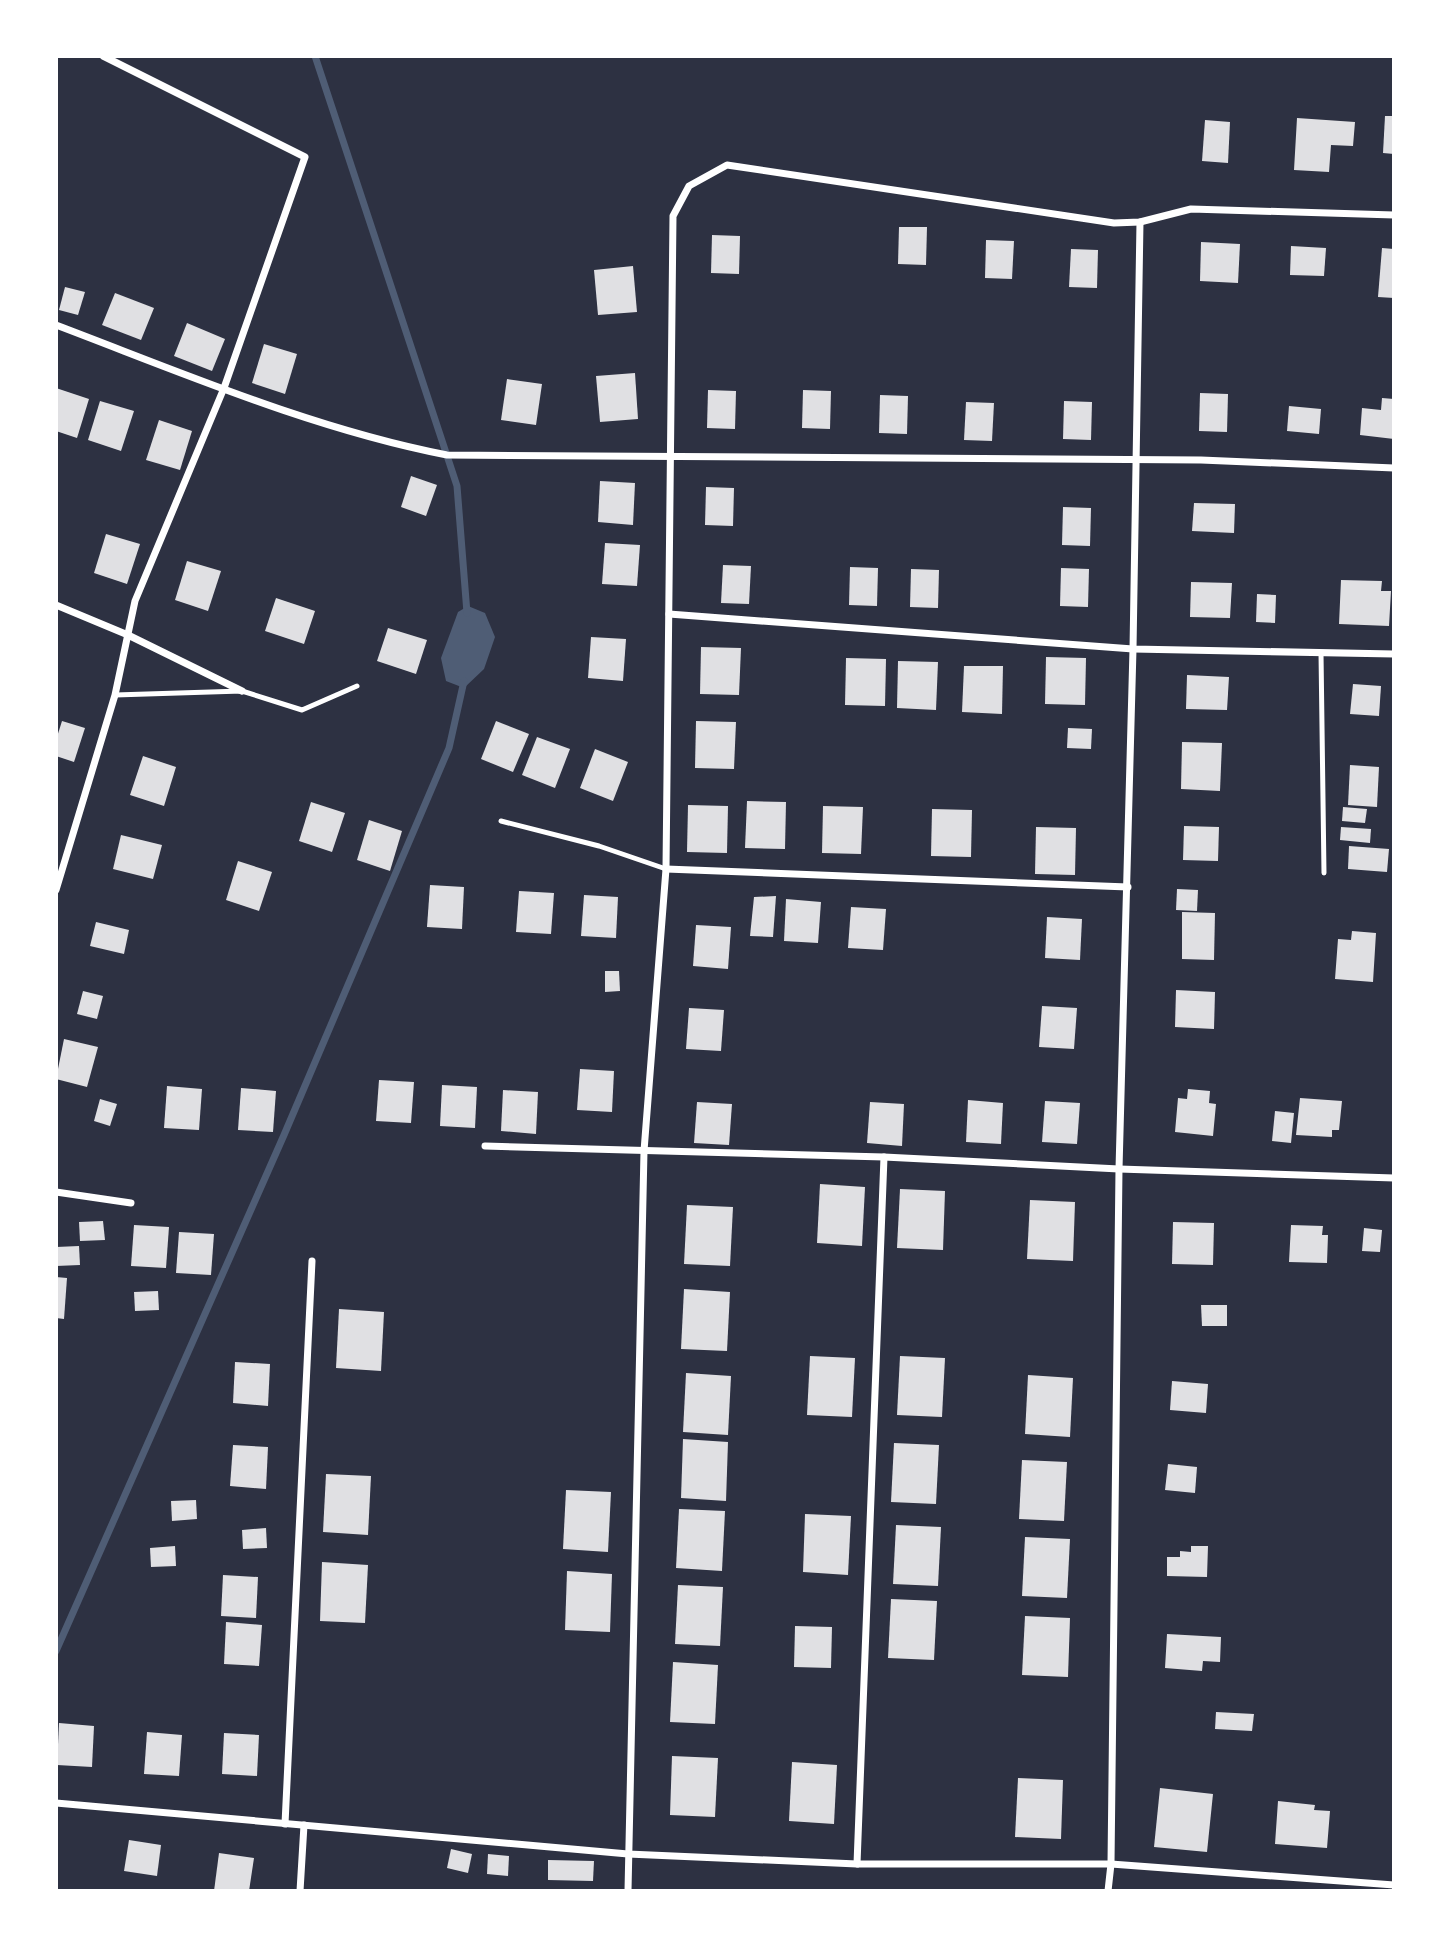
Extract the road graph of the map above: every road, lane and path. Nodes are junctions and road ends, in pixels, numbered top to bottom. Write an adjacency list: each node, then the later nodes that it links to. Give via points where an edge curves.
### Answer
1 (103, 56): 5 (street, via 305,157)
2 (1394, 215): 3 (street, via 1191,209)
3 (1140, 222): 6 (street, via 1114,223 727,165 689,186 673,216); 7 (street)
4 (56, 325): 5 (street)
5 (224, 388): 6 (street, via 396,445 447,455); 11 (street, via 135,601)
6 (671, 456): 7 (street); 10 (street)
7 (1137, 460): 8 (street); 12 (street)
8 (1394, 468)
9 (56, 604): 11 (street)
10 (669, 614): 12 (street); 19 (street)
11 (128, 635): 16 (street); 17 (street)
12 (1133, 649): 13 (street); 21 (street)
13 (1321, 653): 14 (street); 20 (lane)
14 (1394, 654)
15 (357, 686): 16 (lane, via 302,710)
16 (242, 691): 17 (lane)
17 (115, 695): 22 (street)
18 (501, 821): 19 (lane)
19 (666, 869): 21 (street); 24 (street)
20 (1324, 873)
21 (1128, 887): 26 (street)
22 (56, 890)
23 (485, 1146): 24 (street)
24 (644, 1151): 25 (street); 34 (street)
25 (884, 1157): 26 (street); 35 (street)
26 (1119, 1169): 27 (street); 36 (street)
27 (1394, 1178)
28 (56, 1192): 29 (street)
29 (131, 1203)
30 (312, 1261): 32 (street)
31 (56, 1803): 32 (street)
32 (285, 1824): 33 (street)
33 (304, 1825): 34 (street); 38 (street)
34 (628, 1854): 35 (street); 39 (street)
35 (857, 1864): 36 (street)
36 (1111, 1864): 37 (street); 40 (street)
37 (1394, 1885)
38 (300, 1891)
39 (628, 1891)
40 (1108, 1891)

